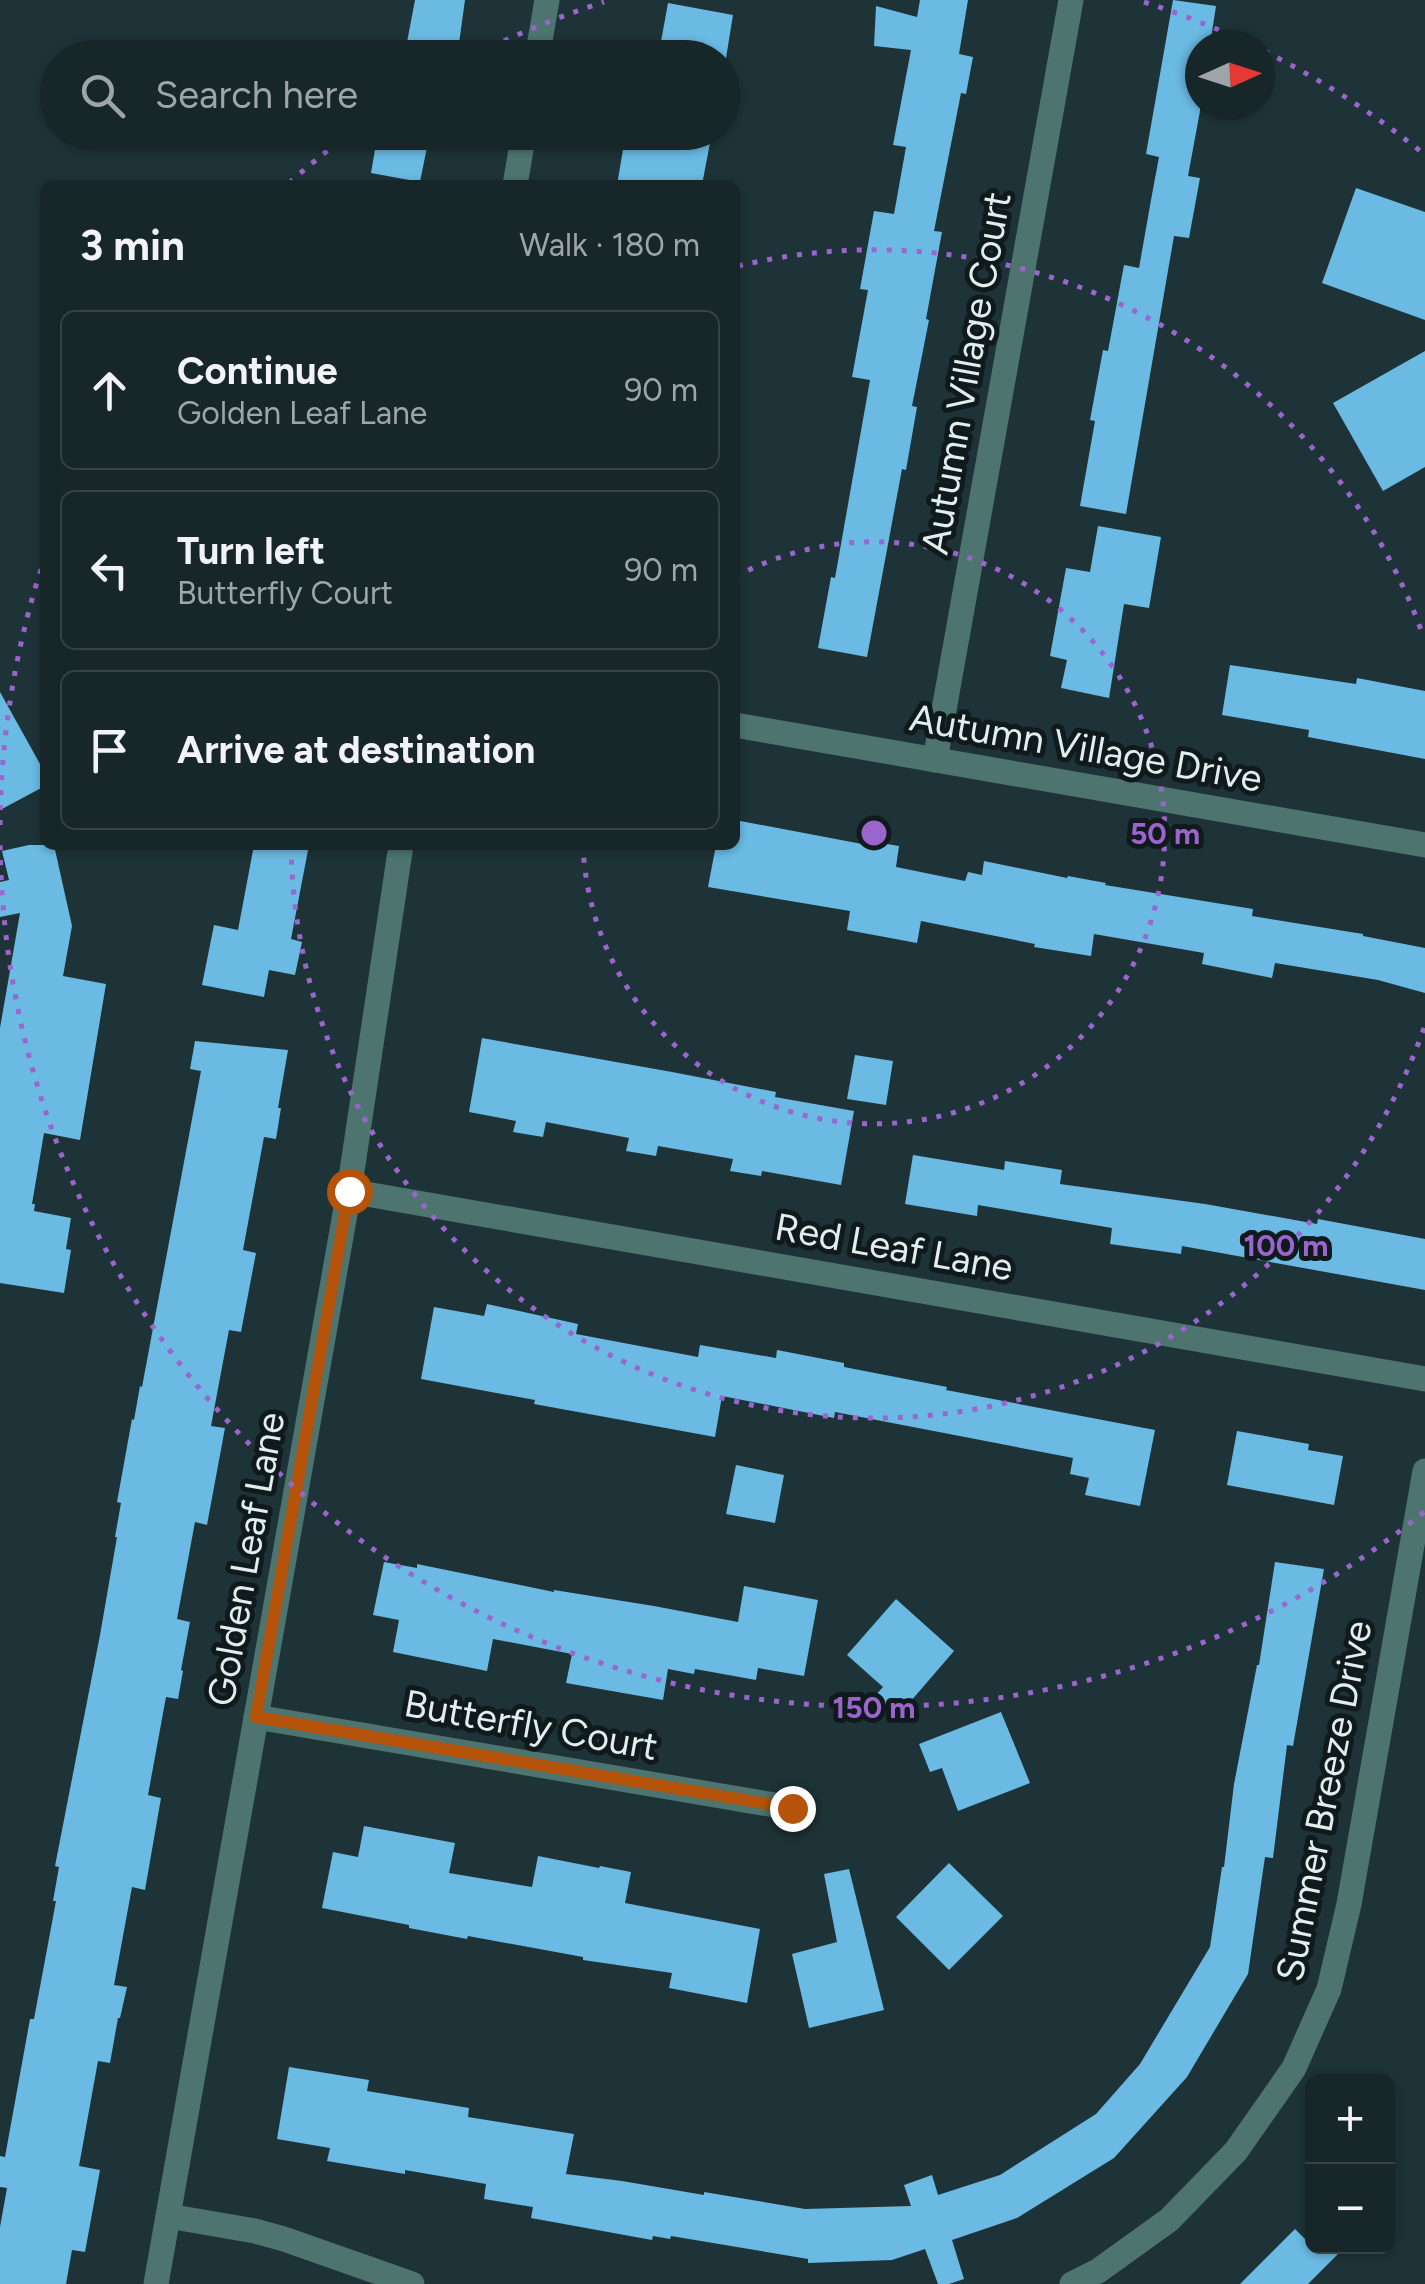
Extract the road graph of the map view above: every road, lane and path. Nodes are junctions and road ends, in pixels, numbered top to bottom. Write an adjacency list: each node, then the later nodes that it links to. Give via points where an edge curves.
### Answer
1 (546, 0): 3 (street)
2 (1071, 0): 7 (street, Autumn Village Court)
3 (540, 40)
4 (521, 150): 5 (street)
5 (516, 180)
6 (740, 727): 7 (street, Autumn Village Drive)
7 (935, 760): 8 (street, Autumn Village Drive)
8 (1425, 845)
9 (400, 850): 10 (street, Golden Leaf Lane)
10 (349, 1191): 11 (street, Red Leaf Lane); 13 (street, Golden Leaf Lane)
11 (1425, 1378)
12 (1425, 1471): 18 (street, Summer Breeze Drive, via 1329,1989 1294,2068 1236,2152 1169,2220)
13 (256, 1717): 14 (street, Butterfly Court); 15 (street, Golden Leaf Lane)
14 (792, 1808)
15 (168, 2216): 16 (street, Golden Leaf Lane); 17 (street, via 255,2231)
16 (156, 2284)
17 (412, 2284)
18 (1072, 2284)

